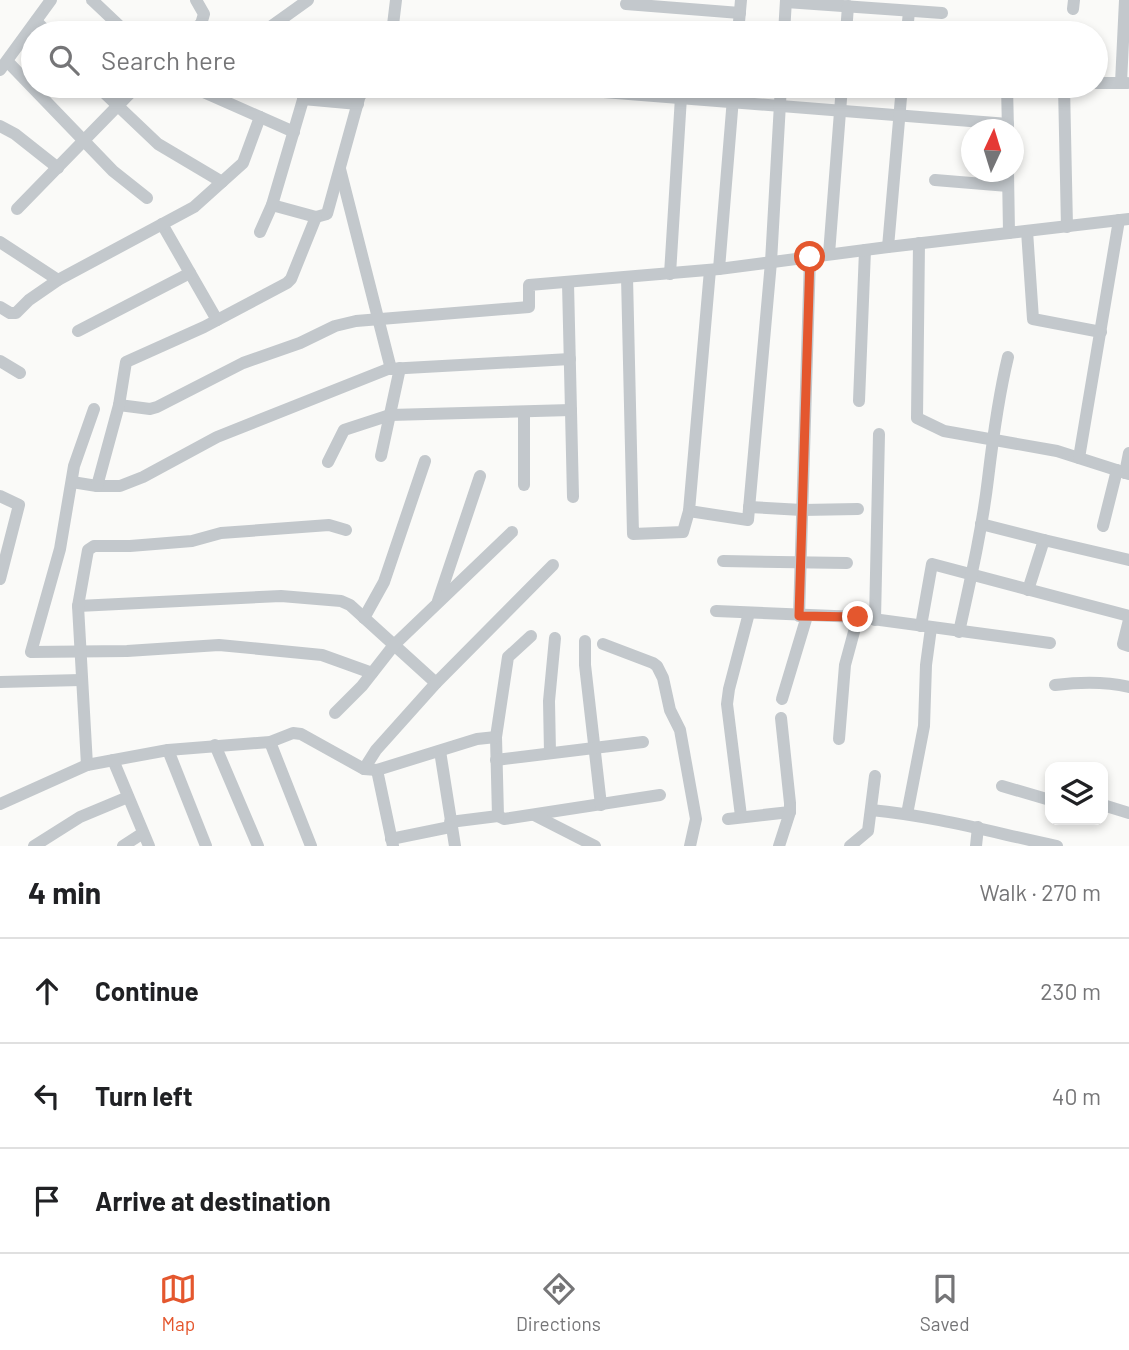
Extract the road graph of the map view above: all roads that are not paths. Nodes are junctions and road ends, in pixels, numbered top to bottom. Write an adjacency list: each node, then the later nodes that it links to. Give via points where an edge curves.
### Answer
1 (51, 0): 13 (street)
2 (92, 0): 14 (street)
3 (196, 0): 15 (street)
4 (307, 0): 16 (street)
5 (396, 0): 17 (street)
6 (1125, 0): 24 (street)
7 (786, 1): 10 (street); 18 (street)
8 (626, 4): 9 (street)
9 (741, 6)
10 (848, 6): 11 (street); 19 (street)
11 (909, 10): 12 (street); 20 (street)
12 (942, 13)
13 (36, 21)
14 (114, 21)
15 (204, 21)
16 (278, 21)
17 (393, 21)
18 (785, 21)
19 (847, 21)
20 (908, 21)
21 (21, 42): 22 (street)
22 (4, 65): 23 (street)
23 (21, 81)
24 (1125, 83)
25 (39, 98): 51 (street)
26 (109, 98): 42 (street)
27 (124, 98): 42 (street)
28 (217, 98): 46 (street)
29 (300, 98): 50 (street)
30 (330, 98): 41 (street)
31 (359, 98): 41 (street)
32 (681, 98): 77 (street)
33 (691, 98): 40 (street)
34 (733, 98): 40 (street)
35 (780, 98): 43 (street)
36 (841, 98): 44 (street)
37 (901, 98): 45 (street)
38 (1007, 98): 47 (street)
39 (1064, 98): 64 (street)
40 (733, 102): 43 (street); 75 (street)
41 (358, 104): 53 (street)
42 (116, 105): 51 (street); 55 (street, via 158,144)
43 (780, 107): 44 (street); 74 (street)
44 (840, 111): 45 (street); 72 (street)
45 (900, 116): 48 (street); 70 (street)
46 (261, 117): 50 (street); 55 (street, via 247,157)
47 (1008, 119)
48 (961, 122)
49 (0, 126): 52 (street)
50 (294, 132): 59 (street)
51 (83, 140): 52 (street); 58 (street)
52 (58, 168): 60 (street)
53 (340, 169): 61 (street, via 327,214); 83 (street)
54 (934, 180): 57 (street)
55 (222, 181): 63 (street, via 194,207)
56 (1009, 182): 57 (street)
57 (1009, 186): 67 (street)
58 (147, 198)
59 (272, 205): 61 (street); 66 (street)
60 (17, 209)
61 (316, 217): 82 (street, via 291,279)
62 (1124, 220): 64 (street); 85 (street)
63 (162, 224): 76 (street); 79 (street)
64 (1067, 227): 65 (street)
65 (1027, 231): 67 (street); 85 (street, via 1033,319)
66 (260, 232)
67 (1009, 233): 69 (street)
68 (0, 242): 79 (street)
69 (919, 243): 70 (street); 98 (street, via 917,418 944,431)
70 (888, 247): 71 (street)
71 (865, 250): 72 (street); 91 (street)
72 (830, 254): 73 (street)
73 (810, 257): 74 (street); 113 (street)
74 (771, 262): 75 (street); 111 (street)
75 (715, 270): 77 (street); 114 (street)
76 (190, 273): 82 (street); 84 (street)
77 (670, 274): 78 (street)
78 (626, 278): 80 (street); 114 (street, via 633,534 683,532)
79 (58, 280): 81 (street, via 16,313)
80 (568, 283): 83 (street, via 529,285 529,307); 87 (street)
81 (0, 307)
82 (217, 320): 92 (street, via 125,362)
83 (379, 320): 89 (street); 92 (street, via 335,326 243,363 157,407)
84 (78, 331)
85 (1101, 332): 101 (street)
86 (1007, 357): 98 (street)
87 (570, 359): 89 (street); 94 (street)
88 (0, 361): 90 (street)
89 (396, 369): 96 (street); 108 (street, via 217,437 120,486)
90 (20, 373)
91 (859, 401)
92 (119, 405): 108 (street)
93 (94, 409): 106 (street)
94 (571, 410): 95 (street); 110 (street)
95 (524, 412): 96 (street); 107 (street)
96 (390, 415): 100 (street); 103 (street, via 344,430)
97 (879, 434): 136 (street)
98 (991, 440): 101 (street); 115 (street)
99 (1129, 453): 104 (street)
100 (381, 456)
101 (1079, 458): 104 (street)
102 (425, 461): 134 (street, via 384,582)
103 (328, 462)
104 (1124, 472): 116 (street)
105 (480, 477): 128 (street)
106 (72, 482): 108 (street); 146 (street, via 60,549 31,650)
107 (524, 485)
108 (97, 486)
109 (0, 496): 126 (street, via 19,505)
110 (573, 497)
111 (749, 507): 113 (street); 114 (street, via 748,520)
112 (858, 509): 113 (street)
113 (802, 510): 123 (street)
114 (689, 511)
115 (981, 524): 119 (street); 125 (street)
116 (1103, 526)
117 (345, 530): 129 (street, via 329,525 221,533 192,541 94,546 88,550)
118 (512, 532): 128 (street)
119 (1044, 540): 120 (street); 127 (street)
120 (1129, 560)
121 (723, 561): 123 (street)
122 (847, 563): 123 (street)
123 (800, 564): 132 (street)
124 (553, 565): 150 (street)
125 (972, 575): 127 (street); 137 (street, via 932,564); 138 (street)
126 (0, 579)
127 (1028, 590): 135 (street)
128 (437, 605): 143 (street)
129 (78, 606): 134 (street, via 281,596 341,601); 146 (street)
130 (716, 611): 131 (street)
131 (749, 613): 132 (street); 178 (street, via 727,704 735,817)
132 (803, 616): 133 (street); 153 (street)
133 (858, 617): 136 (street); 157 (street, via 845,665)
134 (364, 618): 143 (street)
135 (1129, 618): 145 (street, via 1123,644)
136 (875, 620): 137 (street)
137 (926, 627): 138 (street); 180 (street, via 924,726)
138 (959, 632): 142 (street)
139 (531, 636): 156 (street, via 508,657)
140 (555, 638): 164 (street)
141 (585, 641): 161 (street)
142 (1049, 643)
143 (394, 645): 147 (street); 150 (street)
144 (603, 645): 195 (street, via 653,663 663,678 680,730 696,819)
145 (1129, 646)
146 (79, 652): 147 (street, via 219,645 323,655); 148 (street)
147 (372, 673): 154 (street)
148 (81, 680): 149 (street); 167 (street)
149 (0, 682)
150 (436, 683): 168 (street, via 376,750)
151 (1055, 685): 152 (street, via 1082,682)
152 (1129, 687)
153 (782, 699)
154 (335, 713)
155 (781, 718): 178 (street)
156 (496, 737): 163 (street); 166 (street)
157 (839, 739)
158 (270, 742): 160 (street); 168 (street, via 301,734); 192 (street)
159 (643, 742): 161 (street)
160 (215, 745): 162 (street); 191 (street)
161 (596, 747): 164 (street); 175 (street)
162 (168, 750): 165 (street); 190 (street)
163 (440, 751): 168 (street); 183 (street)
164 (550, 753): 166 (street)
165 (113, 760): 167 (street); 172 (street)
166 (496, 760): 182 (street)
167 (87, 765): 174 (street)
168 (370, 770): 186 (street)
169 (875, 776): 177 (street)
170 (1002, 786): 173 (street)
171 (660, 795): 175 (street)
172 (128, 797): 185 (street); 188 (street, via 80,817)
173 (1045, 799)
174 (0, 804)
175 (601, 805): 181 (street)
176 (1108, 807): 179 (street)
177 (871, 810): 180 (street); 197 (street, via 867,834)
178 (790, 812): 196 (street)
179 (1129, 813)
180 (907, 814): 184 (street)
181 (534, 815): 182 (street); 194 (street)
182 (498, 816): 183 (street)
183 (450, 825): 186 (street); 193 (street)
184 (978, 827): 187 (street); 198 (street)
185 (146, 840): 189 (street)
186 (392, 842)
187 (1043, 844): 199 (street)
188 (34, 846)
189 (123, 846)
190 (206, 846)
191 (258, 846)
192 (311, 846)
193 (455, 846)
194 (594, 846)
195 (690, 846)
196 (779, 846)
197 (850, 846)
198 (976, 846)
199 (1057, 846)

